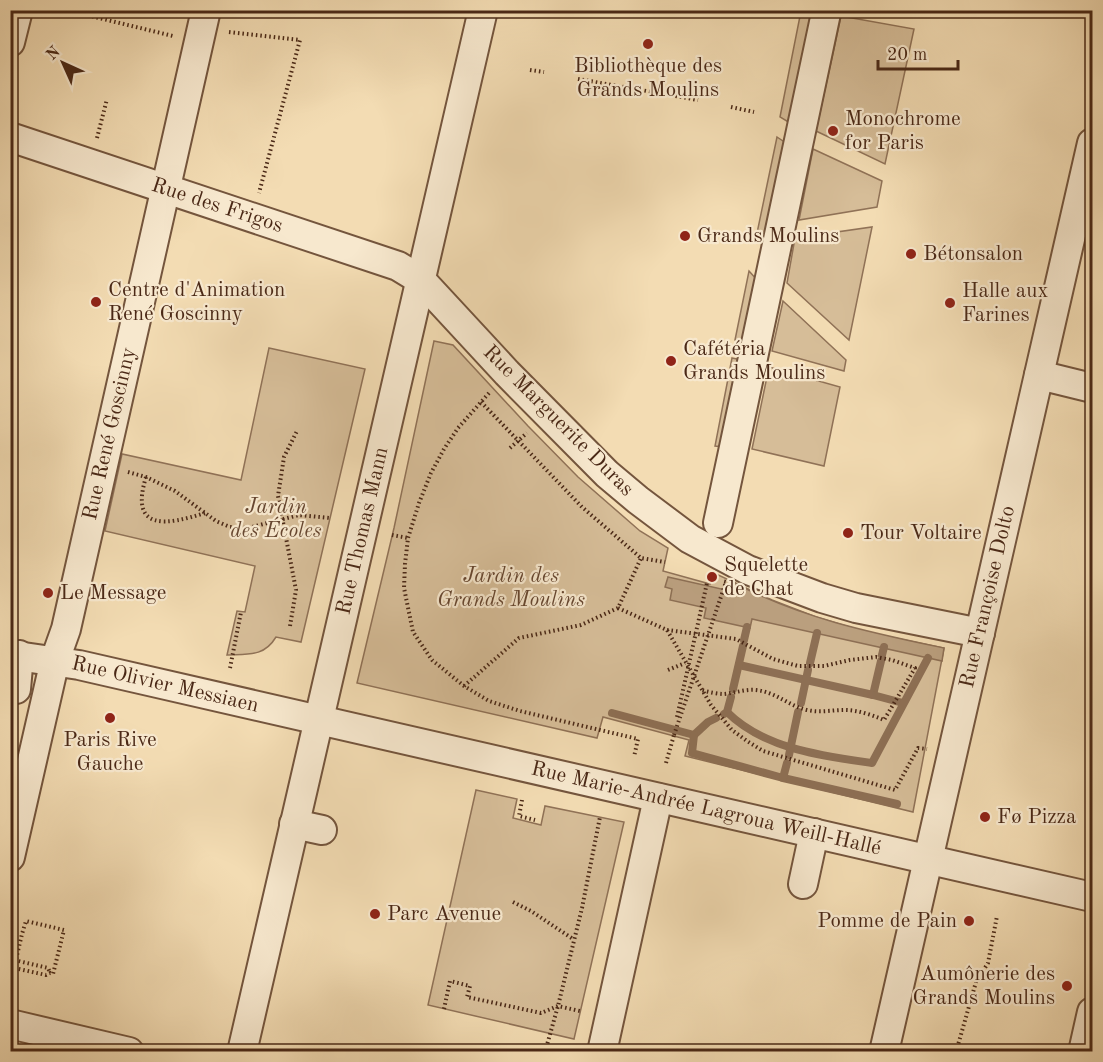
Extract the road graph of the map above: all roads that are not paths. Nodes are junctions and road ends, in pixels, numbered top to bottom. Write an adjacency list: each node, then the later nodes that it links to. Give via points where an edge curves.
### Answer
1 (18, 10): 5 (street)
2 (483, 10): 9 (street, Rue Thomas Mann)
3 (826, 13): 12 (street)
4 (202, 27): 8 (street, Rue René Goscinny)
5 (10, 42)
6 (10, 137): 8 (street, Rue des Frigos)
7 (1092, 143): 10 (street, Rue Françoise Dolto)
8 (166, 189): 9 (street, Rue des Frigos, via 398,266); 15 (street, Rue René Goscinny, via 66,629)
9 (421, 280): 13 (street, Rue Marguerite Duras, via 607,474 690,538 748,570 822,598); 17 (street, Rue Thomas Mann)
10 (1039, 375): 11 (street); 13 (street, Rue Françoise Dolto)
11 (1092, 388)
12 (718, 523)
13 (980, 633): 23 (street, Rue Françoise Dolto)
14 (15, 655): 15 (street, Rue Olivier Messiaen); 16 (street)
15 (55, 660): 17 (street, Rue Olivier Messiaen); 22 (street, Rue René Goscinny)
16 (16, 689)
17 (319, 720): 18 (street, Rue Marie-Andrée Lagroua Weill-Hallé); 19 (street, Rue Thomas Mann)
18 (658, 798): 21 (street, Rue Marie-Andrée Lagroua Weill-Hallé); 30 (street)
19 (294, 824): 20 (street); 29 (street, Rue Thomas Mann)
20 (322, 830)
21 (814, 833): 23 (street, Rue Marie-Andrée Lagroua Weill-Hallé); 24 (street)
22 (10, 856)
23 (929, 860): 25 (street, Rue Marie-Andrée Lagroua Weill-Hallé); 31 (street, Rue Françoise Dolto)
24 (803, 884)
25 (1092, 897)
26 (1092, 1011): 32 (street)
27 (10, 1024): 28 (street)
28 (129, 1052)
29 (242, 1052)
30 (602, 1052)
31 (884, 1052)
32 (1083, 1052)

